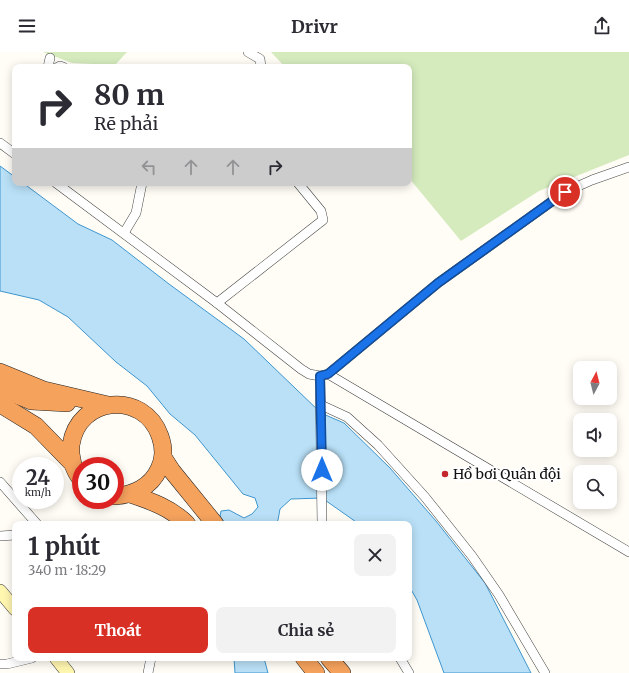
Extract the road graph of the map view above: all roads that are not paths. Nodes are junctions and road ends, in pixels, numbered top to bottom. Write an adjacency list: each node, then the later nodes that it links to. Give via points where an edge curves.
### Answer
1 (248, 52): 2 (street, via 260,59)
2 (261, 64)
3 (0, 143): 4 (street)
4 (12, 152)
5 (629, 167): 12 (street, via 565,192 438,283)
6 (60, 186): 9 (street)
7 (141, 186): 9 (street, via 136,213)
8 (300, 186): 10 (street, via 321,211 323,220)
9 (124, 233): 10 (street)
10 (217, 303): 12 (street, via 301,369 309,374)
11 (0, 372): 16 (highway, via 44,390)
12 (324, 375): 17 (street); 29 (street)
13 (0, 388): 14 (highway)
14 (31, 402): 16 (highway); 19 (highway)
15 (0, 404): 19 (highway, via 36,426)
16 (108, 405): 18 (highway, via 122,404 136,408 148,417 158,428); 19 (highway, via 85,416 77,426 70,450)
17 (321, 409): 26 (street); 44 (street, via 347,418 378,445 425,497 499,595)
18 (163, 457): 21 (highway, via 152,480 142,489); 25 (highway)
19 (72, 463)
20 (0, 482): 23 (street)
21 (124, 495)
22 (124, 495): 24 (highway, via 162,506)
23 (34, 521)
24 (184, 521)
25 (213, 521)
26 (322, 521)
27 (12, 535): 28 (street)
28 (0, 536)
29 (629, 552)
30 (0, 591): 31 (street)
31 (12, 605)
32 (20, 661): 38 (street)
33 (58, 661): 39 (street)
34 (150, 661): 40 (street)
35 (306, 661): 41 (highway)
36 (332, 661): 42 (highway)
37 (402, 661): 43 (street)
38 (0, 664)
39 (68, 673)
40 (148, 673)
41 (316, 673)
42 (342, 673)
43 (409, 673)
44 (545, 673)

